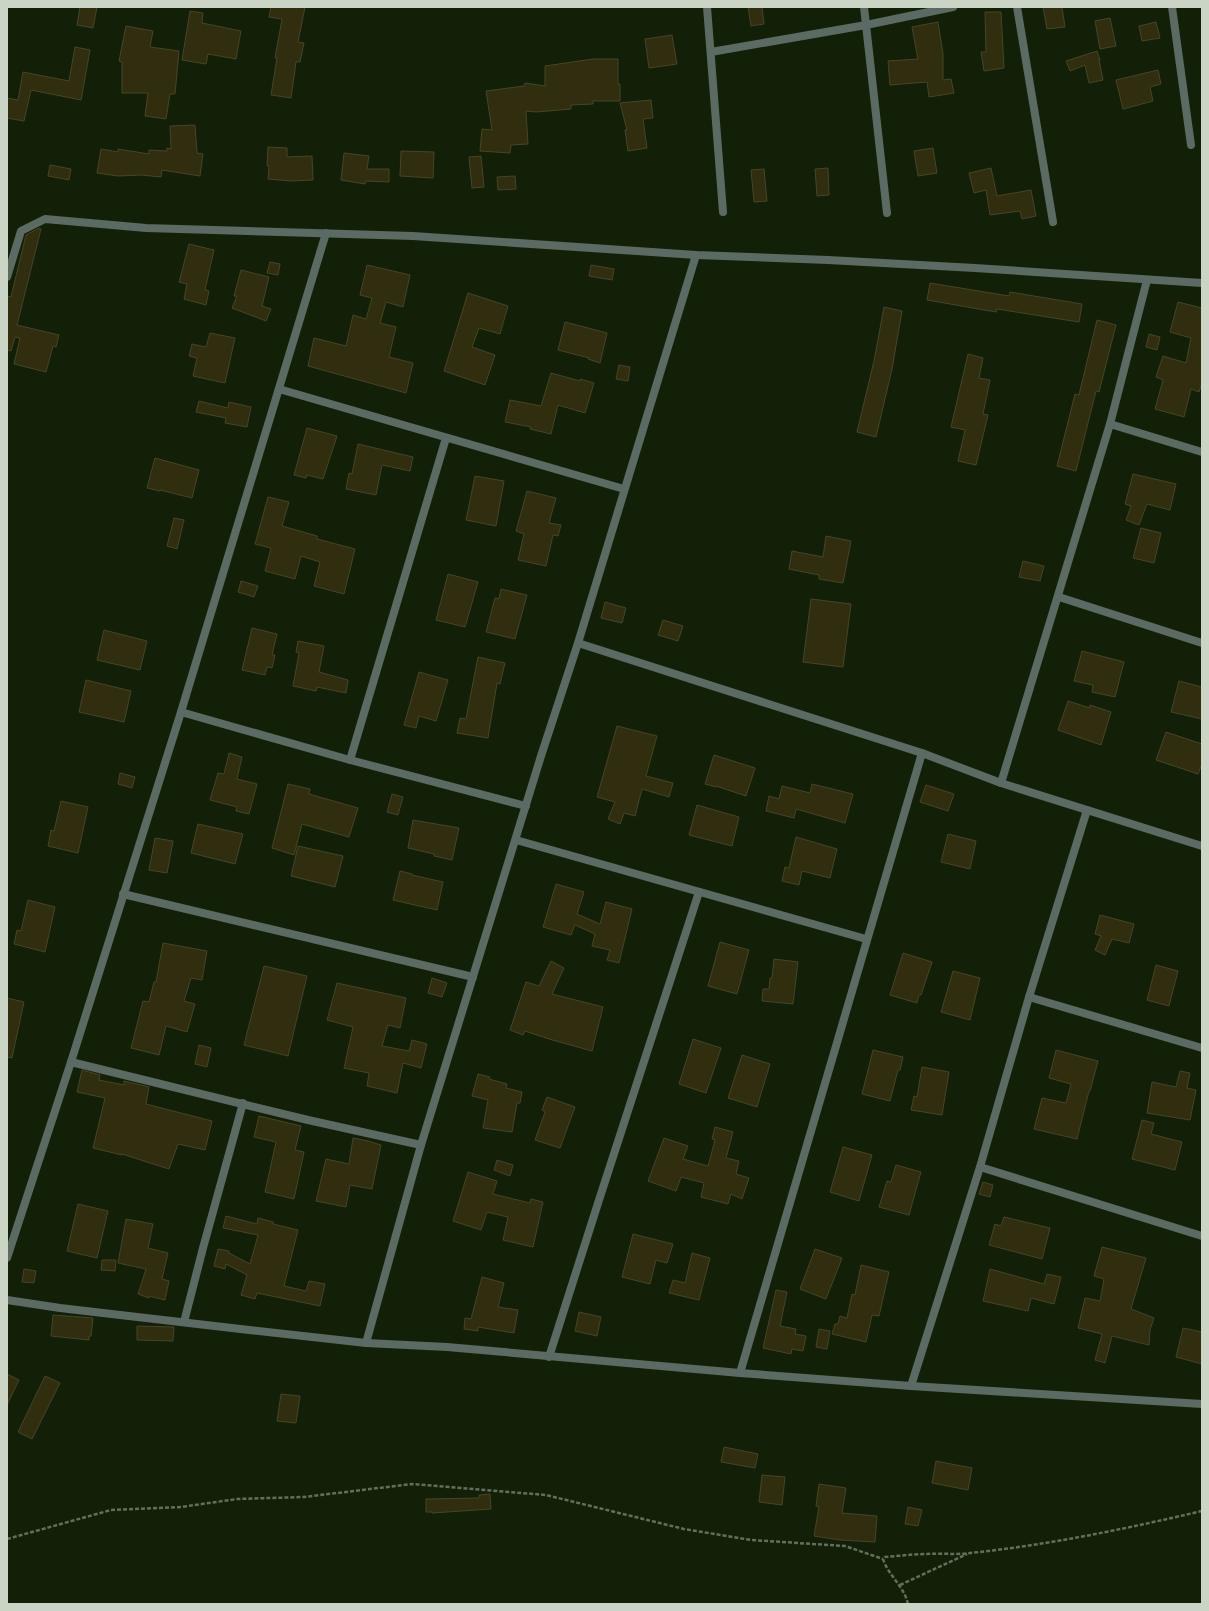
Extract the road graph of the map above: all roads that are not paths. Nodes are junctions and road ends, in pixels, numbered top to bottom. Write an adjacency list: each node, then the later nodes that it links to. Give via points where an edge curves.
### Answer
1 (707, 7): 7 (street)
2 (864, 7): 6 (street)
3 (953, 7): 6 (street)
4 (1017, 7): 11 (street)
5 (1172, 7): 8 (street)
6 (866, 25): 7 (street); 10 (street)
7 (711, 52): 9 (street)
8 (1191, 145)
9 (723, 212)
10 (887, 213)
11 (1053, 222)
12 (326, 233): 13 (street, via 413,236); 14 (street, via 146,228 45,219 21,231); 17 (street)
13 (696, 255): 15 (street, via 944,266); 21 (street)
14 (7, 277)
15 (1147, 280): 16 (street); 18 (street)
16 (1202, 283)
17 (279, 389): 19 (street); 25 (street)
18 (1110, 424): 20 (street); 22 (street)
19 (446, 438): 21 (street); 27 (street)
20 (1202, 452)
21 (624, 489): 23 (street)
22 (1059, 597): 24 (street); 28 (street)
23 (578, 643): 26 (street); 29 (street)
24 (1202, 643)
25 (181, 712): 27 (street); 34 (street)
26 (922, 753): 28 (street); 35 (street)
27 (350, 760): 29 (street)
28 (1001, 783): 30 (street)
29 (526, 806): 31 (street)
30 (1087, 810): 32 (street); 37 (street)
31 (516, 840): 33 (street); 36 (street)
32 (1202, 846)
33 (699, 892): 35 (street); 48 (street)
34 (123, 894): 36 (street); 39 (street)
35 (866, 939): 49 (street)
36 (473, 977): 41 (street)
37 (1029, 997): 38 (street); 42 (street)
38 (1202, 1048)
39 (71, 1062): 40 (street); 44 (street)
40 (243, 1103): 41 (street); 46 (street)
41 (421, 1145): 47 (street)
42 (980, 1167): 43 (street); 50 (street)
43 (1202, 1236)
44 (7, 1258)
45 (7, 1300): 46 (street)
46 (184, 1322): 47 (street)
47 (366, 1342): 48 (street)
48 (549, 1357): 49 (street)
49 (740, 1373): 50 (street)
50 (911, 1386): 51 (street)
51 (1202, 1404)

